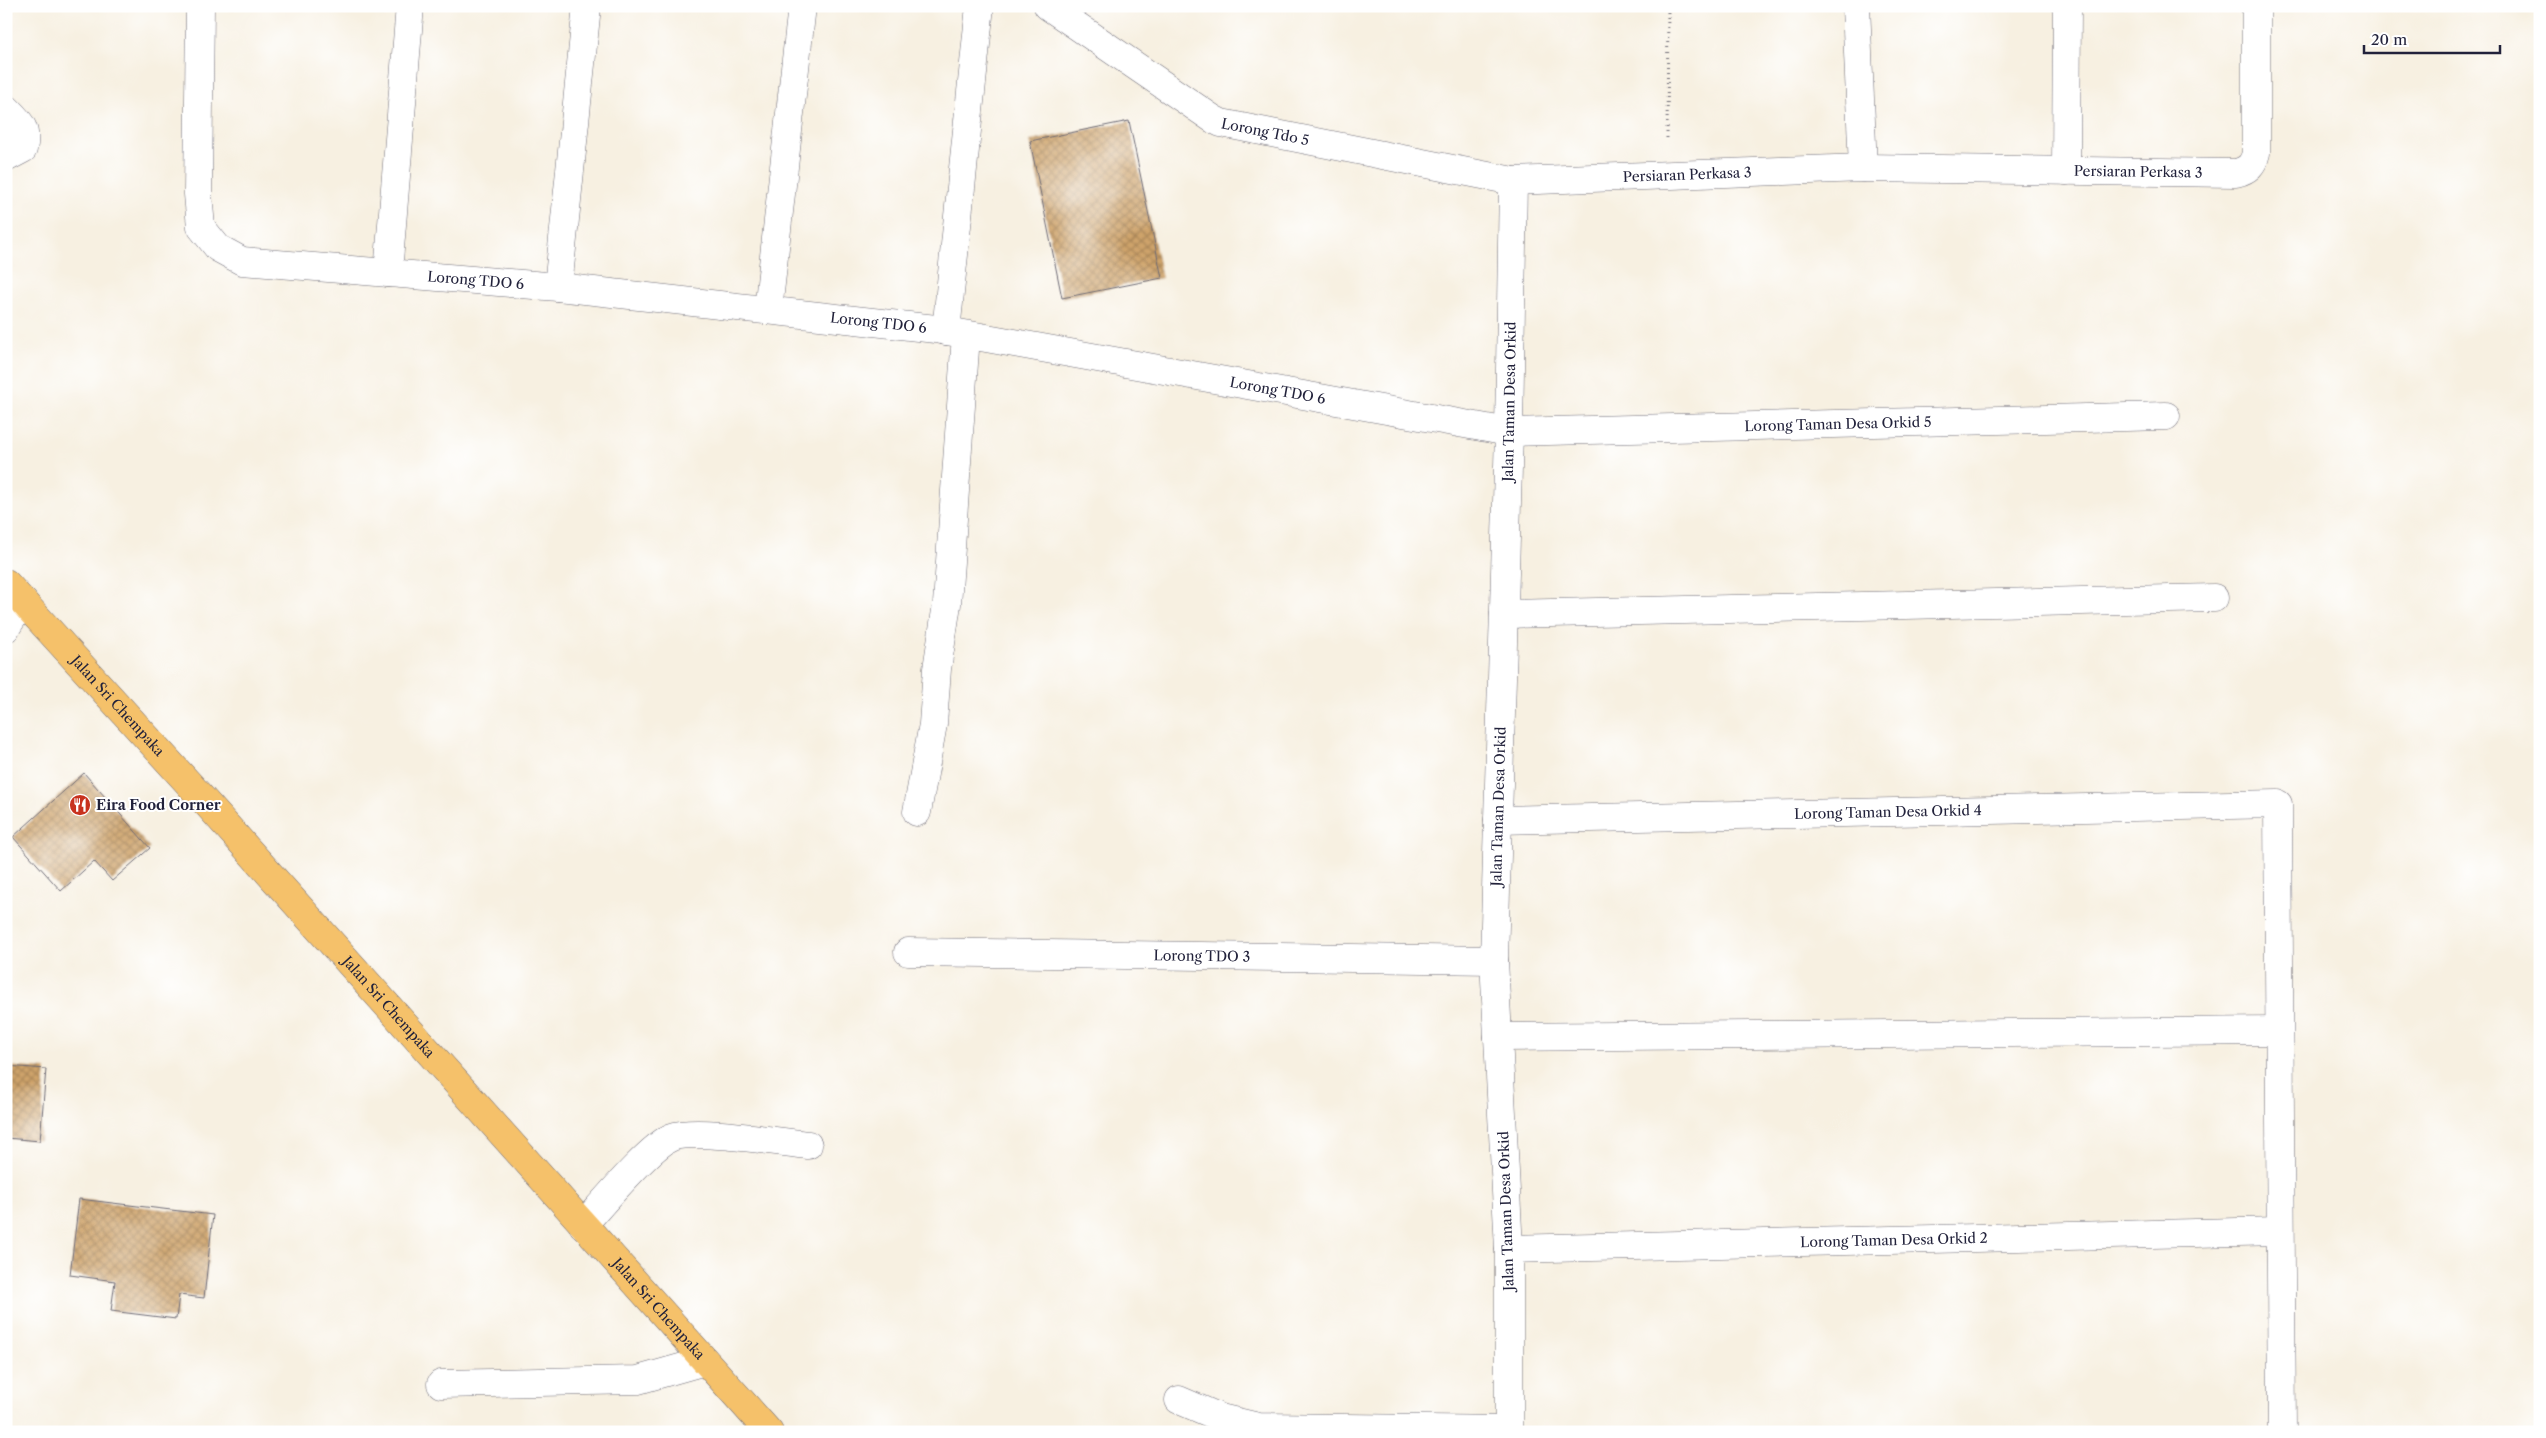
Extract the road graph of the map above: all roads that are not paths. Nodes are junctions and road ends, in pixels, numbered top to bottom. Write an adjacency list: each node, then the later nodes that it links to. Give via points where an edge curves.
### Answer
1 (200, 6): 15 (street, Lorong TDO 6, via 198,194 201,227 218,248 242,261)
2 (410, 6): 15 (street)
3 (587, 6): 16 (street)
4 (802, 6): 17 (street)
5 (980, 6): 18 (street)
6 (1048, 6): 14 (street, Lorong Tdo 5, via 1212,119)
7 (1856, 6): 12 (street)
8 (2067, 6): 13 (street)
9 (2256, 6): 13 (street, Persiaran Perkasa 3, via 2256,153 2246,170 2236,173)
10 (6, 108): 11 (street, via 26,135 23,149)
11 (6, 158)
12 (1863, 168): 13 (street, Persiaran Perkasa 3); 14 (street, Persiaran Perkasa 3)
13 (2066, 171)
14 (1513, 181): 20 (street, Jalan Taman Desa Orkid)
15 (388, 273): 16 (street, Lorong TDO 6)
16 (558, 287): 17 (street, Lorong TDO 6)
17 (768, 310): 18 (street, Lorong TDO 6)
18 (956, 333): 20 (street, Lorong TDO 6); 25 (street, via 947,604 933,724)
19 (2166, 416): 20 (street, Lorong Taman Desa Orkid 5)
20 (1509, 432): 23 (street, Jalan Taman Desa Orkid)
21 (15, 592): 24 (street); 32 (main road, Jalan Sri Chempaka)
22 (2214, 598): 23 (street)
23 (1504, 614): 26 (street, Jalan Taman Desa Orkid)
24 (6, 628)
25 (917, 812)
26 (1498, 820): 28 (street, Jalan Taman Desa Orkid); 29 (street, Lorong Taman Desa Orkid 4, via 2278,804)
27 (908, 952): 28 (street, Lorong TDO 3)
28 (1494, 960): 30 (street, Jalan Taman Desa Orkid)
29 (2278, 1031): 30 (street); 33 (street)
30 (1498, 1037): 34 (street, Jalan Taman Desa Orkid)
31 (808, 1145): 32 (street, via 694,1133 672,1136 655,1148)
32 (583, 1225): 35 (main road, Jalan Sri Chempaka)
33 (2280, 1231): 34 (street, Lorong Taman Desa Orkid 2); 40 (street)
34 (1509, 1249): 38 (street, Jalan Taman Desa Orkid)
35 (705, 1361): 36 (street, via 638,1380); 39 (main road, Jalan Sri Chempaka)
36 (441, 1384)
37 (1179, 1400): 38 (street, via 1221,1418 1259,1427)
38 (1509, 1431)
39 (769, 1432)
40 (2282, 1432)

